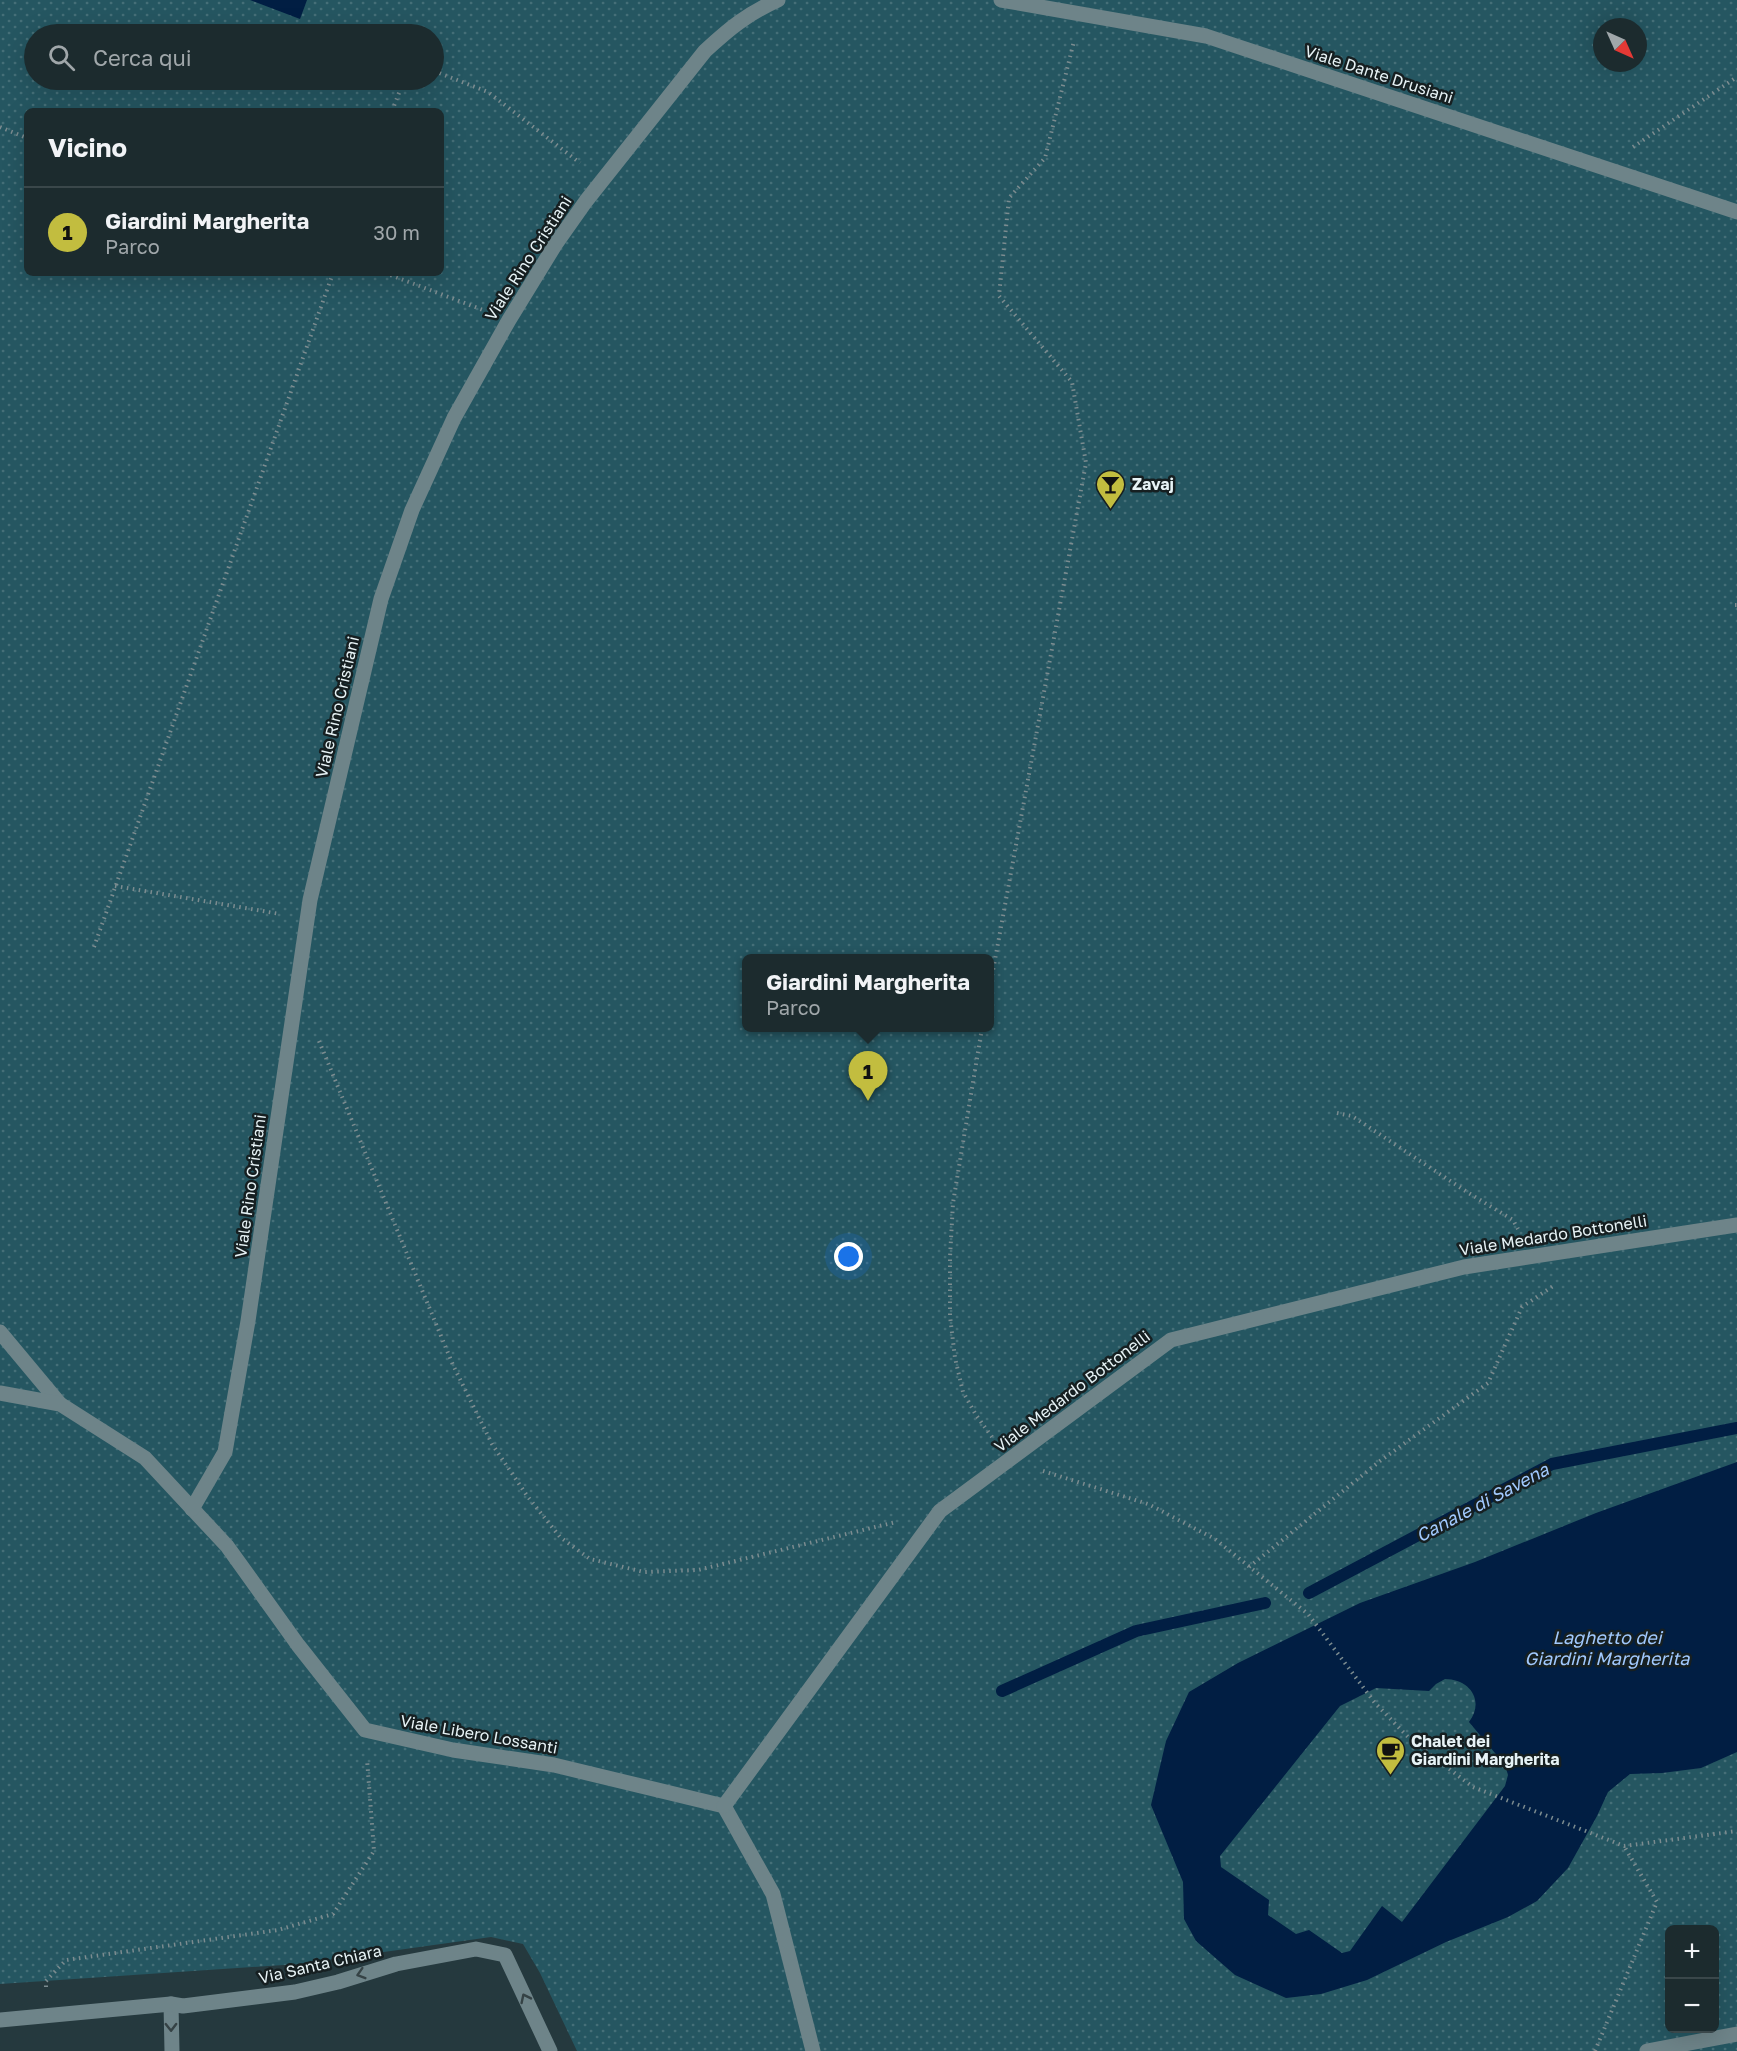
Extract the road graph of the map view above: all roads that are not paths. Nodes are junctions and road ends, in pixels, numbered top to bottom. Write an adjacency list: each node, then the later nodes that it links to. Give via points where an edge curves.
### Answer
1 (778, 0): 3 (street, Viale Rino Cristiani)
2 (1001, 0): 4 (street, Viale Dante Drusiani, via 1206,36)
3 (753, 6): 9 (street, Viale Rino Cristiani, via 705,51 555,245 453,418 412,510 381,599 310,900 225,1452)
4 (1737, 212)
5 (1737, 1225): 10 (street, Viale Medardo Bottonelli, via 1464,1267 1171,1341 940,1511)
6 (0, 1332): 8 (street)
7 (0, 1394): 8 (street)
8 (60, 1404): 9 (street, via 145,1458)
9 (192, 1509): 10 (street, Viale Libero Lossanti, via 226,1546 365,1730 453,1750 554,1765)
10 (724, 1806): 17 (street, via 773,1894)
11 (171, 2004): 12 (street, Via Santa Chiara); 15 (street, one-way to 15); 16 (street, Via Santa Chiara, one-way to 11, via 505,1955 476,1949 396,1964 295,1992 183,2006)
12 (0, 2020)
13 (1737, 2034): 14 (street)
14 (1650, 2050)
15 (172, 2051)
16 (550, 2051)
17 (813, 2051)

